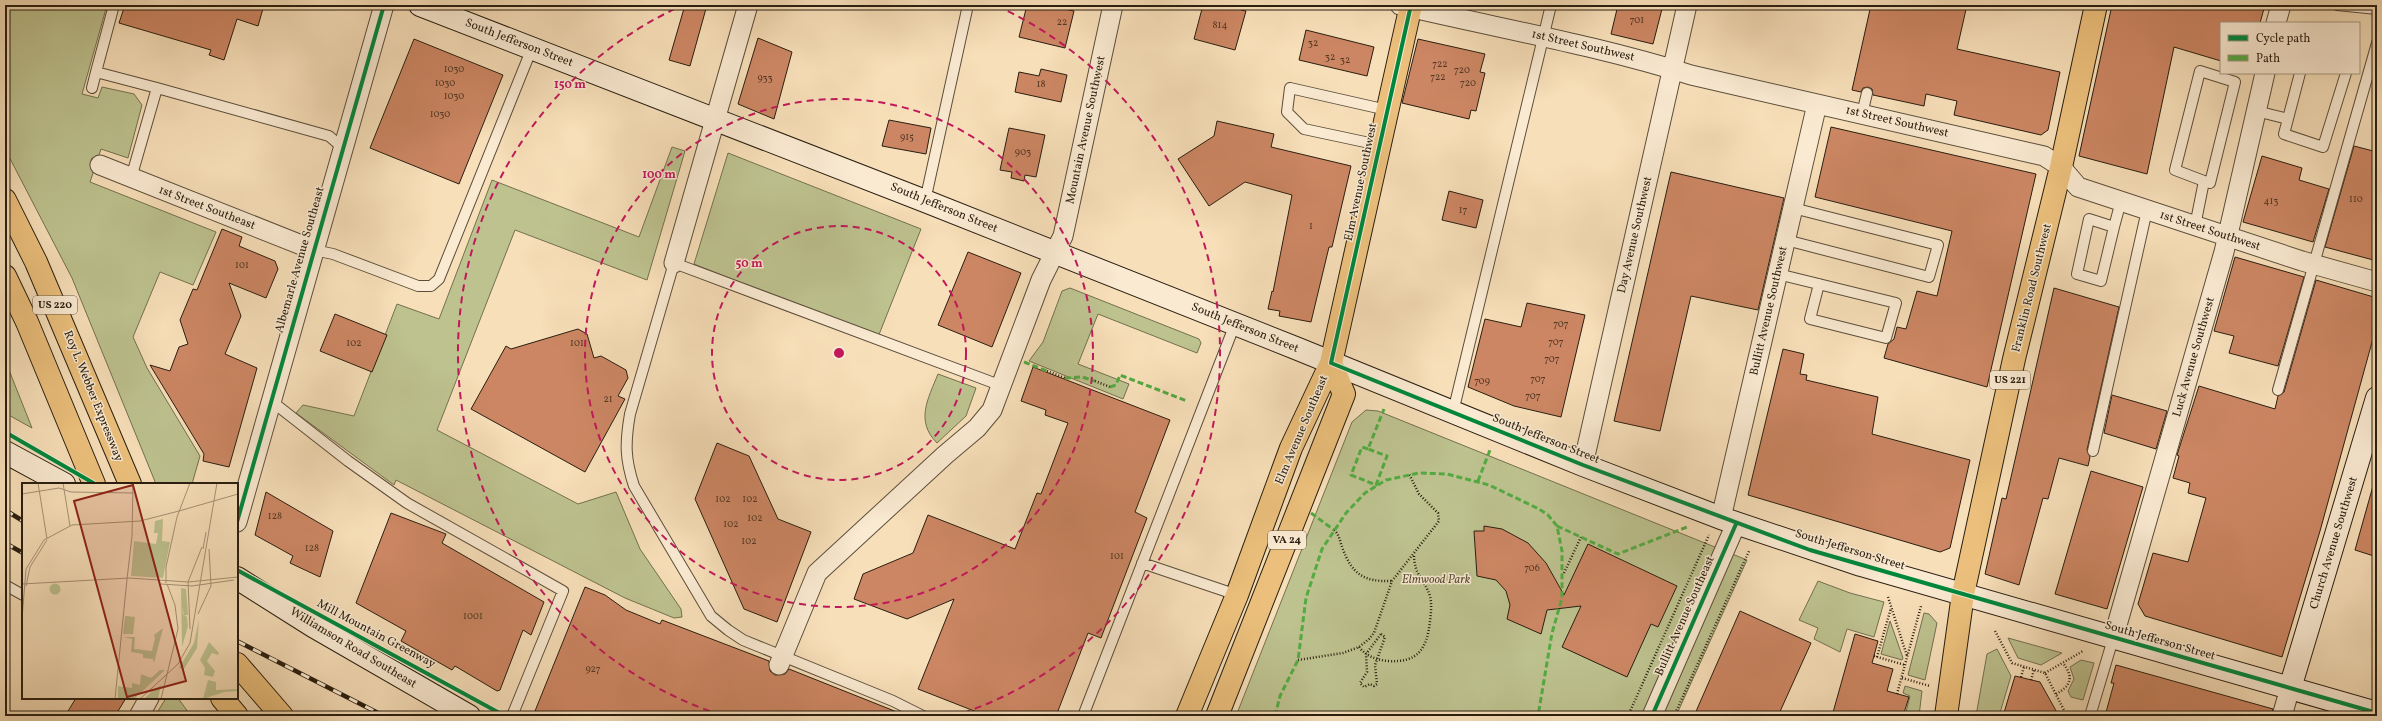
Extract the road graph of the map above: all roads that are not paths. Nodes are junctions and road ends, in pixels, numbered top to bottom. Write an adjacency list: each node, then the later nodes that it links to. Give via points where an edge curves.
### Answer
1 (114, 5): 19 (lane)
2 (384, 5): 33 (street, Albemarle Avenue Southeast)
3 (420, 5): 17 (street, South Jefferson Street)
4 (748, 5): 31 (street)
5 (968, 5): 39 (lane)
6 (1113, 5): 48 (street, Mountain Avenue Southwest, via 1063,236)
7 (1551, 5): 15 (lane)
8 (1687, 5): 18 (street, Day Avenue Southwest)
9 (2096, 5): 35 (main road, Franklin Road Southwest / US 221)
10 (2281, 5): 14 (street)
11 (2337, 5): 13 (lane)
12 (1407, 6): 15 (street, 1st Street Southwest); 27 (main road, Elm Avenue Southwest)
13 (2377, 9)
14 (2276, 22)
15 (1544, 36): 18 (street, 1st Street Southwest); 61 (lane)
16 (2377, 43): 50 (lane)
17 (532, 48): 31 (street, South Jefferson Street); 47 (lane, via 439,279 431,286 418,286 333,254)
18 (1673, 69): 26 (street, 1st Street Southwest); 64 (street, Day Avenue Southwest)
19 (96, 72): 23 (lane); 24 (lane)
20 (2265, 74): 28 (street, Luck Avenue Southwest)
21 (2300, 74): 30 (lane)
22 (2346, 74): 30 (lane, via 2323,147 2284,134)
23 (92, 88)
24 (157, 88): 33 (lane, via 329,136); 36 (lane)
25 (1867, 93): 29 (lane)
26 (1818, 104): 29 (street, 1st Street Southwest); 41 (street, Bullitt Avenue Southwest)
27 (1387, 110): 32 (main road, Elm Avenue Southwest); 32 (lane, via 1290,88 1287,112 1304,129)
28 (2256, 110): 30 (lane); 45 (street, Luck Avenue Southwest)
29 (1862, 114): 35 (street, 1st Street Southwest, via 2044,156)
30 (2288, 119)
31 (717, 120): 39 (street, South Jefferson Street); 49 (street)
32 (1379, 145): 56 (main road, Elm Avenue Southwest)
33 (343, 148): 47 (street, Albemarle Avenue Southeast)
34 (100, 165): 36 (street, 1st Street Southeast)
35 (2061, 167): 40 (street, 1st Street Southwest, via 2078,187); 74 (main road, Franklin Road Southwest / US 221, via 2014,359)
36 (131, 178): 47 (street, 1st Street Southeast)
37 (2204, 182): 37 (lane, via 2210,183 2235,82 2200,71 2175,170); 43 (lane)
38 (5, 200): 67 (main road, Roy L. Webber Expressway / US 220, via 36,262)
39 (925, 201): 48 (street, South Jefferson Street)
40 (2121, 202): 42 (street, 1st Street Southwest); 44 (lane)
41 (1793, 208): 46 (street, Bullitt Avenue Southwest); 46 (lane, via 1938,244 1929,277)
42 (2147, 210): 43 (street, 1st Street Southwest); 62 (lane)
43 (2194, 226): 45 (street, 1st Street Southwest)
44 (2114, 227): 44 (lane, via 2101,281 2077,274 2089,219)
45 (2228, 237): 50 (street, 1st Street Southwest); 76 (street, Luck Avenue Southwest)
46 (1786, 240): 51 (street, Bullitt Avenue Southwest)
47 (314, 250): 60 (street, Albemarle Avenue Southeast)
48 (1056, 254): 55 (street, South Jefferson Street); 57 (street, Mountain Avenue Southwest, via 1042,280)
49 (674, 263): 57 (lane); 77 (lane, via 630,414 626,463 634,486 711,616 728,630)
50 (2314, 264): 53 (street, 1st Street Southwest); 58 (lane)
51 (1778, 274): 54 (lane); 69 (street, Bullitt Avenue Southwest)
52 (5, 276): 66 (main road, US 220)
53 (2377, 282)
54 (1819, 284): 54 (lane, via 1810,319 1886,338 1896,303)
55 (1235, 324): 56 (street, South Jefferson Street); 70 (lane)
56 (1331, 363): 61 (street, South Jefferson Street); 75 (main road, Elm Avenue Southeast / VA 24, via 1292,448); 89 (main road, Elm Avenue Southeast / VA 24, via 1344,394)
57 (1002, 386): 77 (street, Mountain Avenue Southwest, via 992,410 977,428 817,573)
58 (2278, 390)
59 (2377, 398): 79 (street, Church Avenue Southwest)
60 (270, 400): 68 (street, Albemarle Avenue Southeast); 85 (lane, via 407,503 563,591)
61 (1453, 412): 64 (street, South Jefferson Street)
62 (2093, 451)
63 (5, 452): 65 (street)
64 (1582, 465): 69 (street, South Jefferson Street)
65 (62, 483)
66 (94, 483)
67 (130, 483)
68 (238, 518)
69 (1722, 526): 74 (street, South Jefferson Street); 90 (street, Bullitt Avenue Southeast)
70 (1142, 563): 75 (lane); 87 (lane)
71 (238, 579): 84 (street, Williamson Road Southeast)
72 (5, 585): 73 (lane)
73 (22, 594)
74 (1963, 594): 76 (street, South Jefferson Street); 91 (main road, US 221)
75 (1237, 595): 88 (main road, Elm Avenue Southeast / VA 24)
76 (2114, 639): 79 (street, South Jefferson Street); 92 (lane)
77 (781, 661): 86 (lane, via 893,701)
78 (238, 665): 83 (main road)
79 (2290, 688): 81 (street, South Jefferson Street); 93 (street)
80 (148, 699): 82 (street)
81 (2377, 713)
82 (139, 716)
83 (282, 716)
84 (469, 716)
85 (512, 716)
86 (923, 716)
87 (1083, 716)
88 (1187, 716)
89 (1217, 716)
90 (1652, 716)
91 (1946, 716)
92 (2090, 716)
93 (2282, 716)

